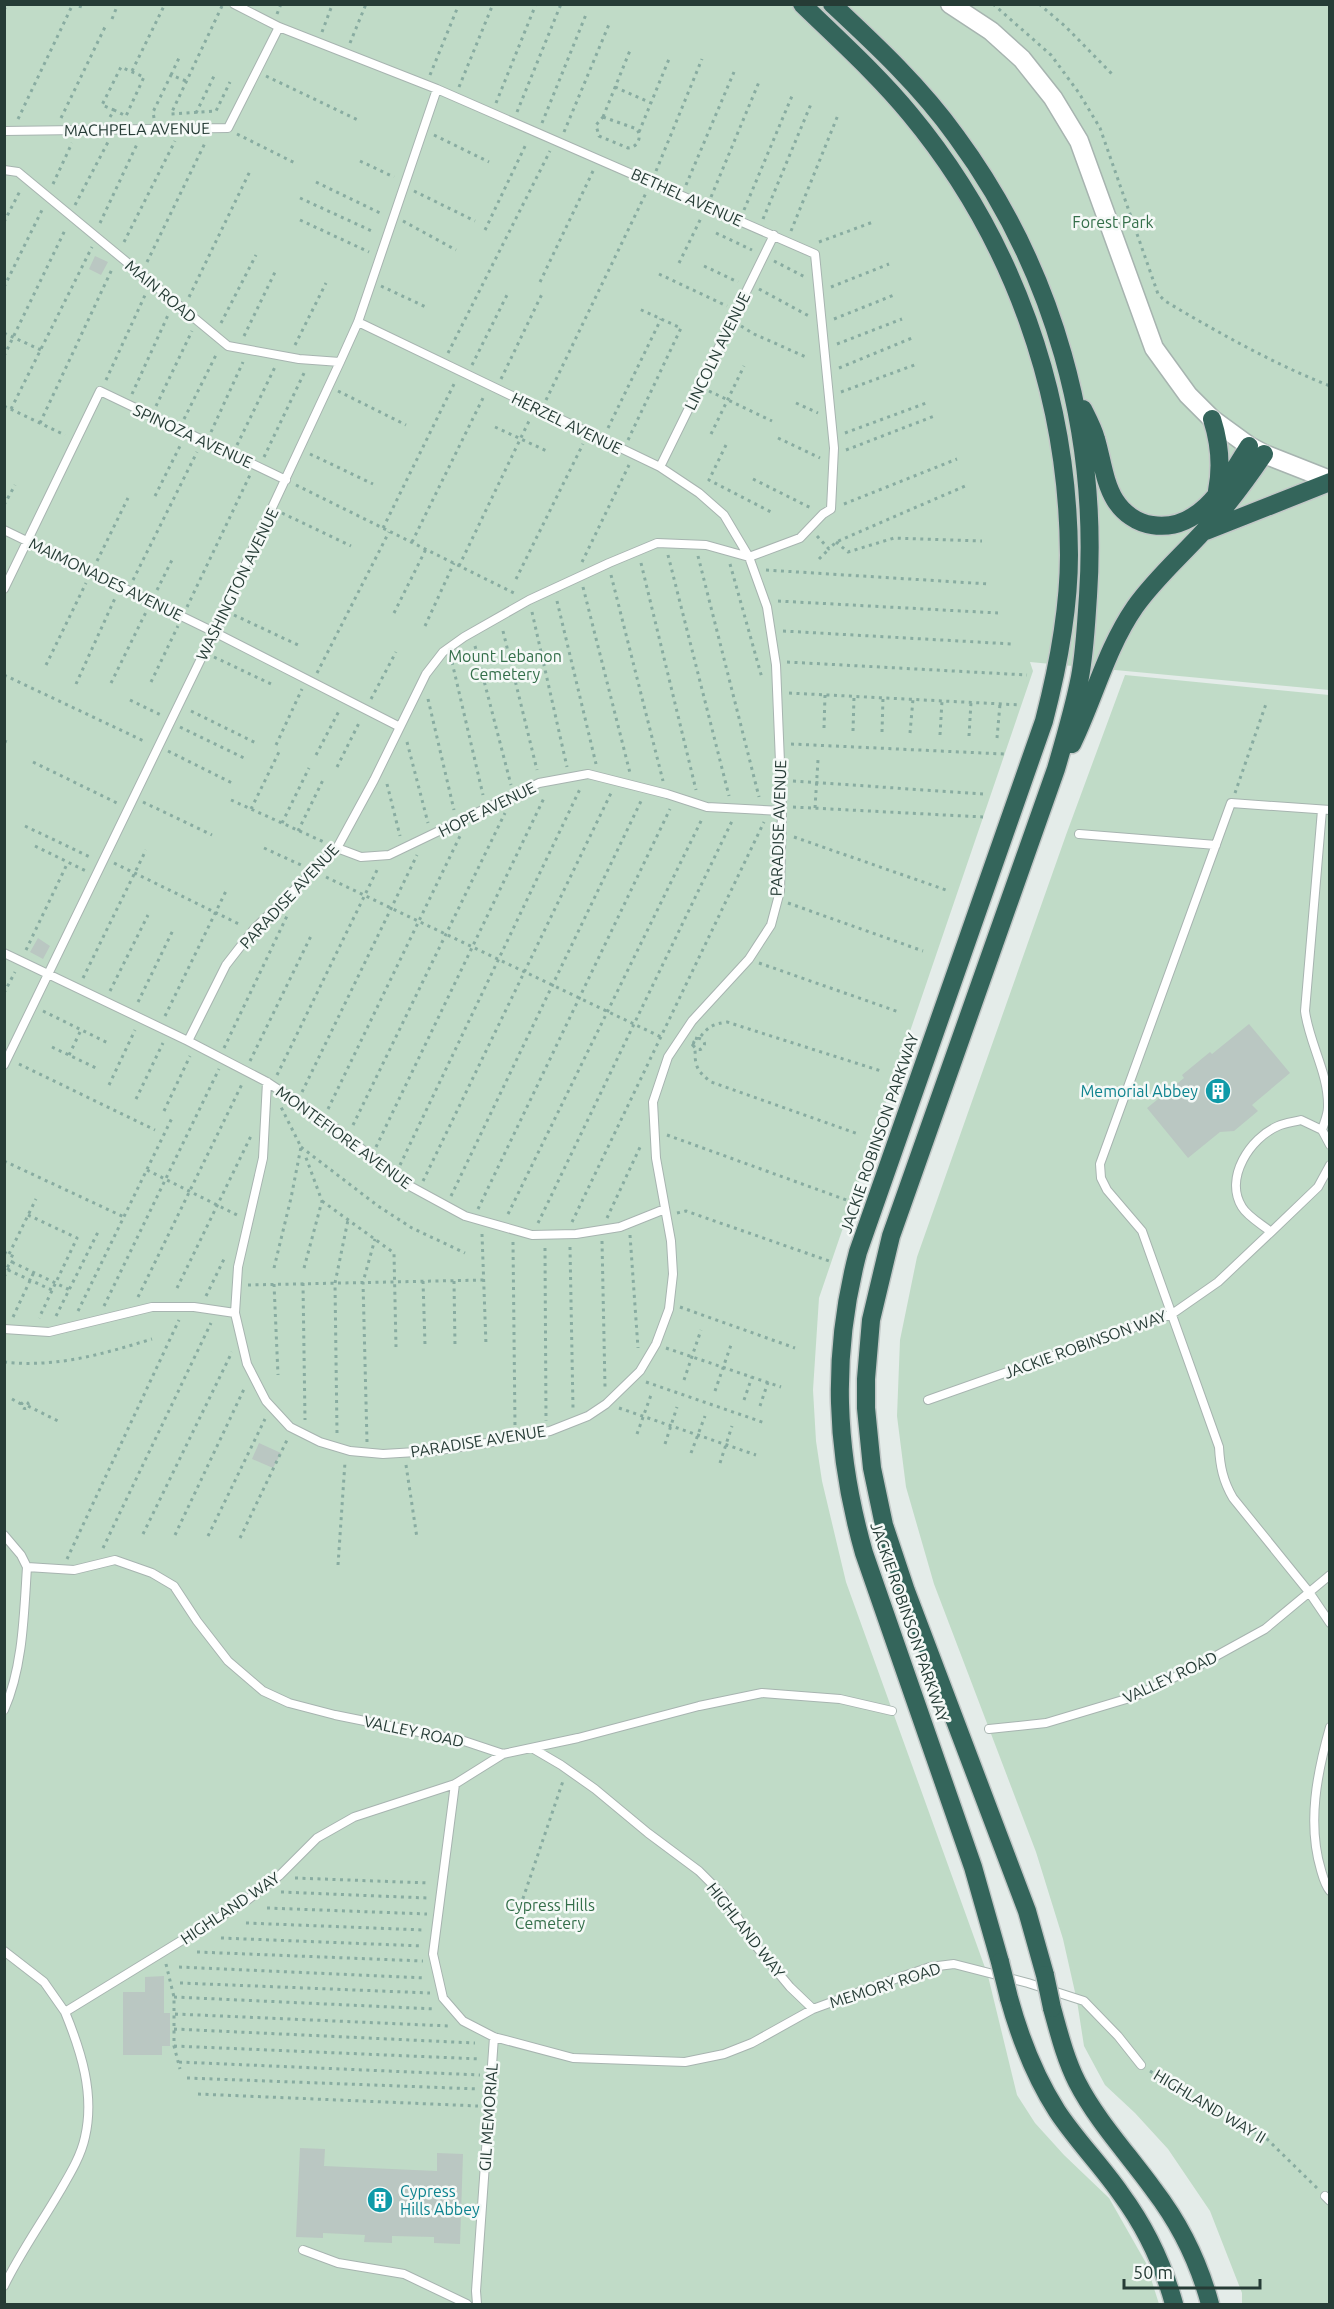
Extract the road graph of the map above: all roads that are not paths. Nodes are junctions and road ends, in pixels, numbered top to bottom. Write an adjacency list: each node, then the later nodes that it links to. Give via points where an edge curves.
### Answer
1 (234, 4): 5 (lane, BETHEL AVENUE)
2 (832, 4): 12 (highway, JACKIE ROBINSON PARKWAY, via 930,103 976,163 1030,263 1052,315)
3 (950, 4): 13 (street, via 999,38 1022,59 1053,98 1079,141 1154,348 1188,395)
4 (802, 5): 69 (highway, JACKIE ROBINSON PARKWAY, bridge, via 910,114 953,171 987,226 1016,288 1039,353 1056,422 1069,556 1059,655 1044,721 858,1252 840,1353 841,1441 864,1554 973,1867 1023,2044 1071,2132 1144,2229 1161,2263)
5 (279, 27): 6 (lane, BETHEL AVENUE); 7 (lane, MACHPELA AVENUE, via 228,128)
6 (437, 89): 9 (lane, BETHEL AVENUE); 10 (lane, WASHINGTON AVENUE)
7 (8, 131)
8 (4, 170): 11 (lane, MAIN ROAD, via 18,172 46,200 228,346 289,358)
9 (774, 235): 15 (lane, LINCOLN AVENUE); 22 (lane, BETHEL AVENUE, via 815,254 831,418 831,509 800,538)
10 (358, 322): 11 (lane, WASHINGTON AVENUE); 15 (lane, HERZEL AVENUE)
11 (340, 362): 16 (lane, WASHINGTON AVENUE)
12 (1070, 379): 18 (highway, via 1095,435 1110,490 1126,513 1149,525 1176,524 1200,512); 26 (highway, JACKIE ROBINSON PARKWAY, via 1087,485 1089,585 1081,675)
13 (1212, 419): 14 (street); 18 (highway, via 1221,471)
14 (1257, 450): 17 (street); 18 (highway); 20 (highway, via 1242,486)
15 (660, 467): 22 (lane, HERZEL AVENUE, via 724,515)
16 (286, 480): 21 (lane, SPINOZA AVENUE, via 100,391); 24 (lane, WASHINGTON AVENUE)
17 (1329, 481): 20 (highway)
18 (1216, 495)
19 (4, 530): 21 (lane, MAIMONADES AVENUE)
20 (1202, 533): 26 (highway, via 1159,577 1124,624)
21 (28, 541): 23 (lane); 24 (lane, MAIMONADES AVENUE)
22 (749, 557): 25 (lane, PARADISE AVENUE, via 706,545 657,543 529,600 443,652); 27 (lane, PARADISE AVENUE, via 764,601 776,662)
23 (4, 589)
24 (214, 632): 25 (lane, MAIMONADES AVENUE); 33 (lane, WASHINGTON AVENUE)
25 (401, 726): 31 (lane, PARADISE AVENUE)
26 (1044, 802): 70 (highway, JACKIE ROBINSON PARKWAY, bridge, via 883,1264 871,1320 867,1369 872,1468 884,1525 910,1602 1024,1902 1063,2049 1077,2082 1104,2125 1177,2224 1191,2250)
27 (782, 808): 31 (lane, HOPE AVENUE, via 704,807 587,774 540,783 384,856 361,856); 40 (lane, PARADISE AVENUE, via 780,891 771,925 749,959 682,1035 668,1057 653,1102 656,1158)
28 (1326, 810): 30 (lane, via 1231,803); 37 (lane, via 1305,1011 1307,1031 1325,1082 1328,1108)
29 (1079, 834): 30 (lane)
30 (1216, 845): 43 (lane, via 1100,1164 1107,1190 1142,1231)
31 (337, 848): 34 (lane, PARADISE AVENUE, via 253,931 226,965)
32 (4, 953): 33 (lane, MONTEFIORE AVENUE)
33 (48, 975): 34 (lane, MONTEFIORE AVENUE); 35 (lane, WASHINGTON AVENUE)
34 (191, 1043): 36 (lane, MONTEFIORE AVENUE)
35 (6, 1061)
36 (269, 1084): 40 (lane, MONTEFIORE AVENUE, via 419,1191 477,1220 532,1235 568,1234 601,1230); 42 (lane, PARADISE AVENUE, via 263,1158 238,1267)
37 (1322, 1130): 38 (lane); 41 (lane, via 1301,1120 1277,1127 1254,1144 1239,1166 1235,1189 1243,1209)
38 (1329, 1145)
39 (1329, 1165): 41 (lane, JACKIE ROBINSON WAY, via 1318,1187)
40 (665, 1211): 42 (lane, PARADISE AVENUE, via 673,1274 670,1303 656,1344 640,1371 606,1404 588,1416 546,1432 434,1451 383,1455 337,1447 293,1428 266,1401 247,1364)
41 (1271, 1232): 43 (lane, JACKIE ROBINSON WAY, via 1218,1282)
42 (235, 1313): 44 (lane, via 152,1307 49,1332)
43 (1172, 1314): 45 (lane, JACKIE ROBINSON WAY); 49 (lane, via 1219,1447 1225,1484)
44 (6, 1329)
45 (928, 1400)
46 (4, 1535): 47 (lane)
47 (27, 1567): 51 (lane, via 22,1637); 56 (lane, VALLEY ROAD, via 74,1570 115,1560 152,1573 174,1586 228,1661 263,1691 323,1712 464,1741)
48 (1329, 1575): 49 (lane, VALLEY ROAD)
49 (1309, 1592): 50 (lane); 54 (lane, VALLEY ROAD, via 1265,1629 1133,1697 1046,1723)
50 (1329, 1623)
51 (4, 1710)
52 (892, 1711): 55 (lane, via 840,1699 762,1693)
53 (1329, 1727): 58 (lane, via 1318,1771 1314,1830 1317,1856)
54 (989, 1729)
55 (532, 1748): 56 (lane); 61 (lane, HIGHLAND WAY, via 567,1769 699,1871 722,1893 756,1946)
56 (503, 1754): 57 (lane, HIGHLAND WAY)
57 (455, 1784): 62 (lane, HIGHLAND WAY, via 354,1817 317,1838 259,1891); 63 (lane, MEMORY ROAD, via 435,1962 443,1998 463,2021)
58 (1329, 1891)
59 (4, 1951): 62 (lane, via 45,1982)
60 (1028, 1983): 61 (lane, MEMORY ROAD, via 954,1964 930,1967); 64 (lane, HIGHLAND WAY II, via 1084,2001)
61 (813, 2009): 63 (lane, MEMORY ROAD, via 752,2043 685,2062 573,2058)
62 (64, 2012): 66 (lane, via 80,2047 86,2080 85,2137 72,2171)
63 (494, 2040): 68 (lane, GIL MEMORIAL)
64 (1141, 2065)
65 (303, 2250): 67 (lane, via 338,2264 404,2274)
66 (4, 2286)
67 (467, 2304)
68 (477, 2304)
69 (1174, 2304)
70 (1210, 2304)

